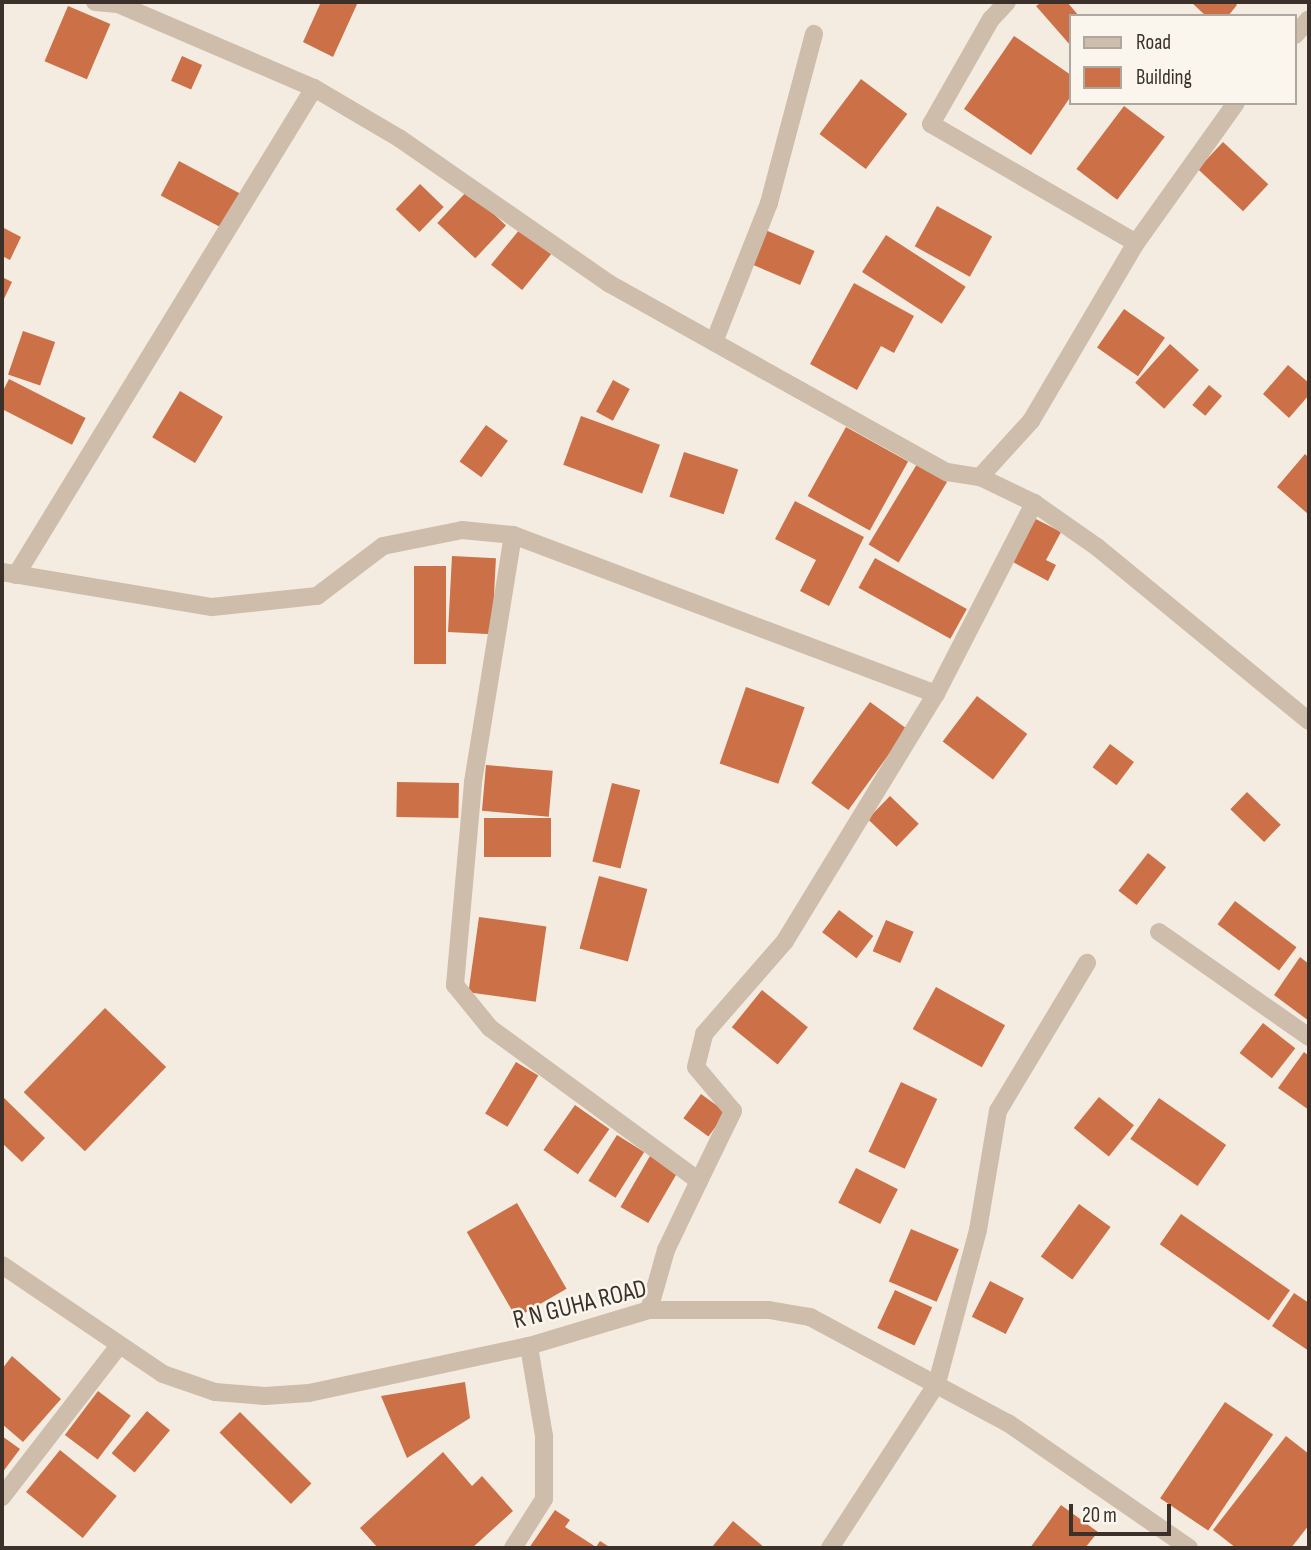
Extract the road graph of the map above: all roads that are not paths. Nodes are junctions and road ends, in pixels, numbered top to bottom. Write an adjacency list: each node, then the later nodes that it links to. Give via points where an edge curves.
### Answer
1 (95, 2): 6 (street, via 118,4)
2 (1007, 2): 8 (street, via 991,19 931,124)
3 (1309, 19): 4 (street)
4 (1297, 33)
5 (814, 34): 9 (street, via 769,203)
6 (314, 88): 9 (street, via 399,138 610,284); 13 (street)
7 (1235, 105): 8 (street)
8 (1136, 243): 10 (street, via 1031,421)
9 (714, 342): 10 (street, via 947,471)
10 (980, 477): 11 (street)
11 (1034, 503): 14 (street); 15 (street)
12 (513, 535): 13 (street, via 463,530 383,546 317,596 212,607); 14 (street); 19 (street, via 474,783 455,985 490,1028)
13 (9, 574)
14 (936, 694): 19 (street, via 785,941 704,1034 696,1067 733,1111)
15 (1309, 721)
16 (1159, 932): 18 (street)
17 (1087, 963): 24 (street, via 998,1111 978,1230)
18 (1309, 1037)
19 (699, 1181): 21 (street, via 666,1250)
20 (2, 1265): 23 (street, R N GUHA ROAD)
21 (649, 1310): 22 (street, R N GUHA ROAD); 24 (street, R N GUHA ROAD, via 769,1310 810,1317)
22 (529, 1346): 23 (street, R N GUHA ROAD, via 309,1393 265,1396 215,1392 163,1374); 26 (street, via 544,1436 544,1499)
23 (117, 1348): 25 (street)
24 (937, 1383): 27 (street); 28 (street, R N GUHA ROAD, via 1068,1460)
25 (2, 1497)
26 (513, 1548)
27 (830, 1548)
28 (1189, 1548)

